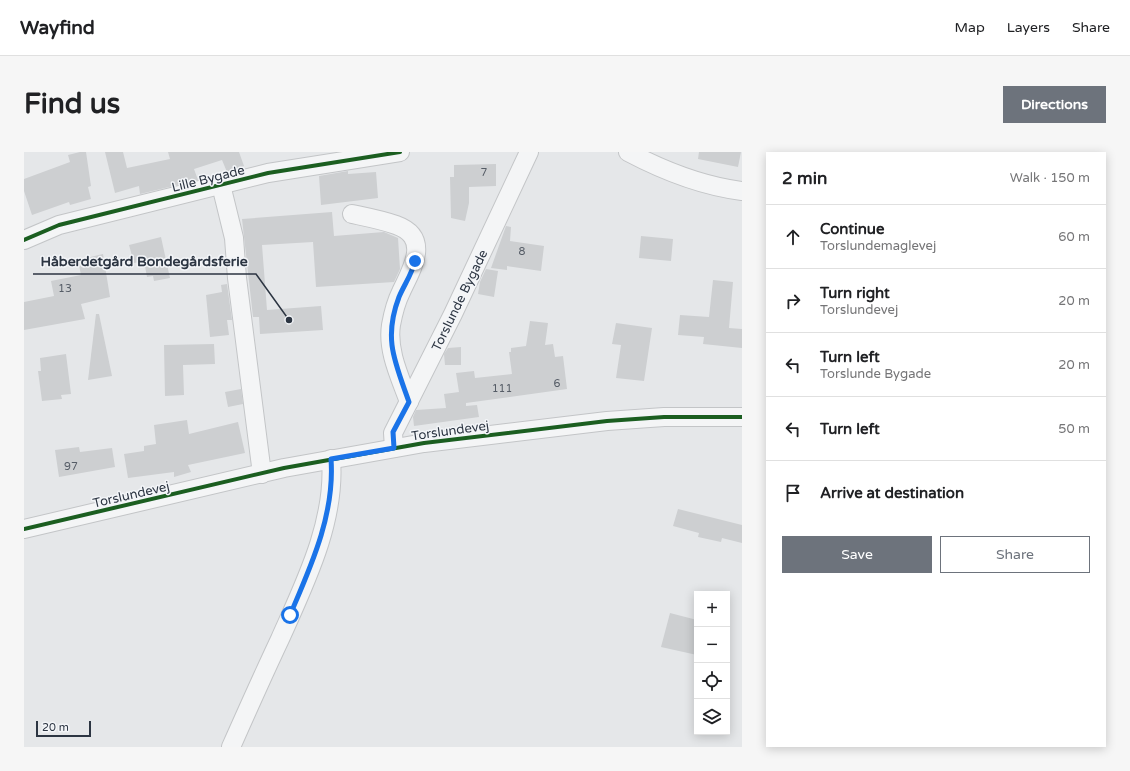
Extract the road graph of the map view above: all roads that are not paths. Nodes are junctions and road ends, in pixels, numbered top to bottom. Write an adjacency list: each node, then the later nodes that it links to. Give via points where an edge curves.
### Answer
1 (400, 152): 4 (street, Lille Bygade, via 268,173)
2 (529, 152): 8 (street, Torslunde Bygade)
3 (628, 152): 5 (street, via 652,165 684,177)
4 (221, 185): 7 (street, Lille Bygade, via 59,225); 12 (street, via 234,238)
5 (742, 191)
6 (352, 214): 8 (street, via 397,225 409,232 415,241 413,270 400,293 391,326 392,355)
7 (24, 240)
8 (409, 402): 10 (street, Torslunde Bygade, via 393,432)
9 (742, 417): 10 (street, Torslundevej, via 607,421)
10 (394, 448): 11 (street, Torslundevej)
11 (331, 459): 12 (street, Torslundevej); 14 (street, via 331,489 319,542 290,615)
12 (262, 474): 13 (street, Torslundevej)
13 (24, 529)
14 (231, 747)

